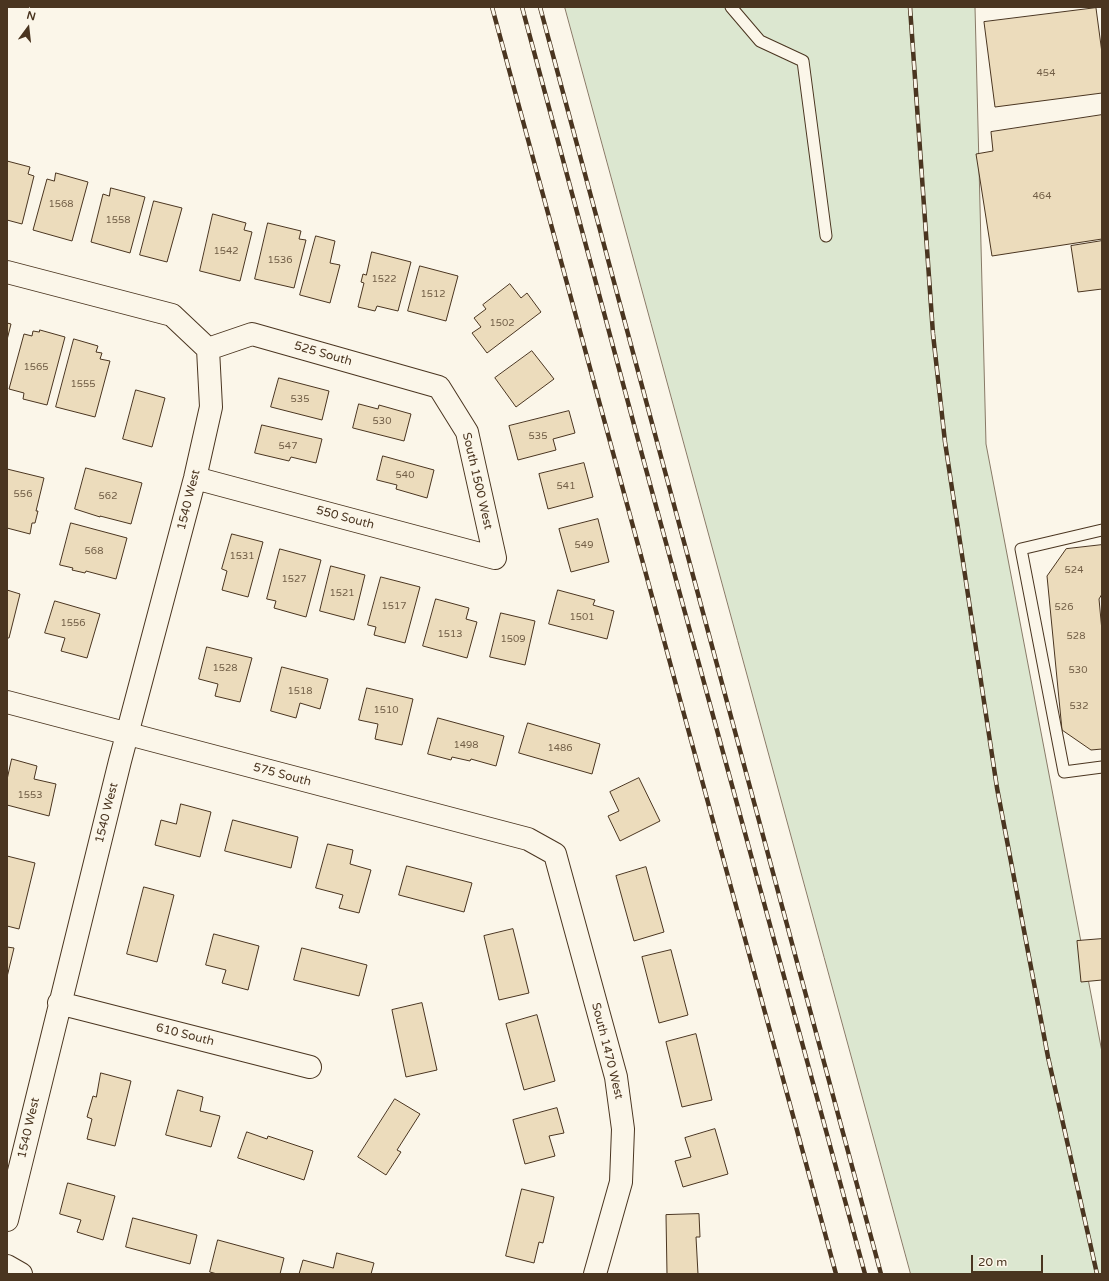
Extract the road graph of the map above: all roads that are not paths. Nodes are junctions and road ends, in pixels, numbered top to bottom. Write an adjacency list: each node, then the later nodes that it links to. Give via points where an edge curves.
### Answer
1 (731, 7): 2 (lane, via 760,41 804,61)
2 (826, 236)
3 (7, 272): 4 (street, via 172,316)
4 (208, 349): 5 (street, 525 South, via 252,334); 6 (street, 1540 West, via 211,407)
5 (438, 387): 8 (street, South 1500 West, via 467,432)
6 (195, 478): 8 (street, 550 South); 10 (street, 1540 West)
7 (1102, 530): 11 (lane, via 1021,548 1064,772)
8 (495, 558)
9 (7, 702): 10 (street, 575 South)
10 (127, 734): 12 (street, 575 South, via 528,839); 13 (street, 1540 West)
11 (1102, 767)
12 (555, 854): 18 (street, South 1470 West, via 616,1077 623,1129 621,1182)
13 (59, 1003): 14 (street, 610 South); 15 (street, 1540 West)
14 (310, 1067)
15 (7, 1220)
16 (7, 1266): 17 (street)
17 (21, 1274)
18 (595, 1274)

